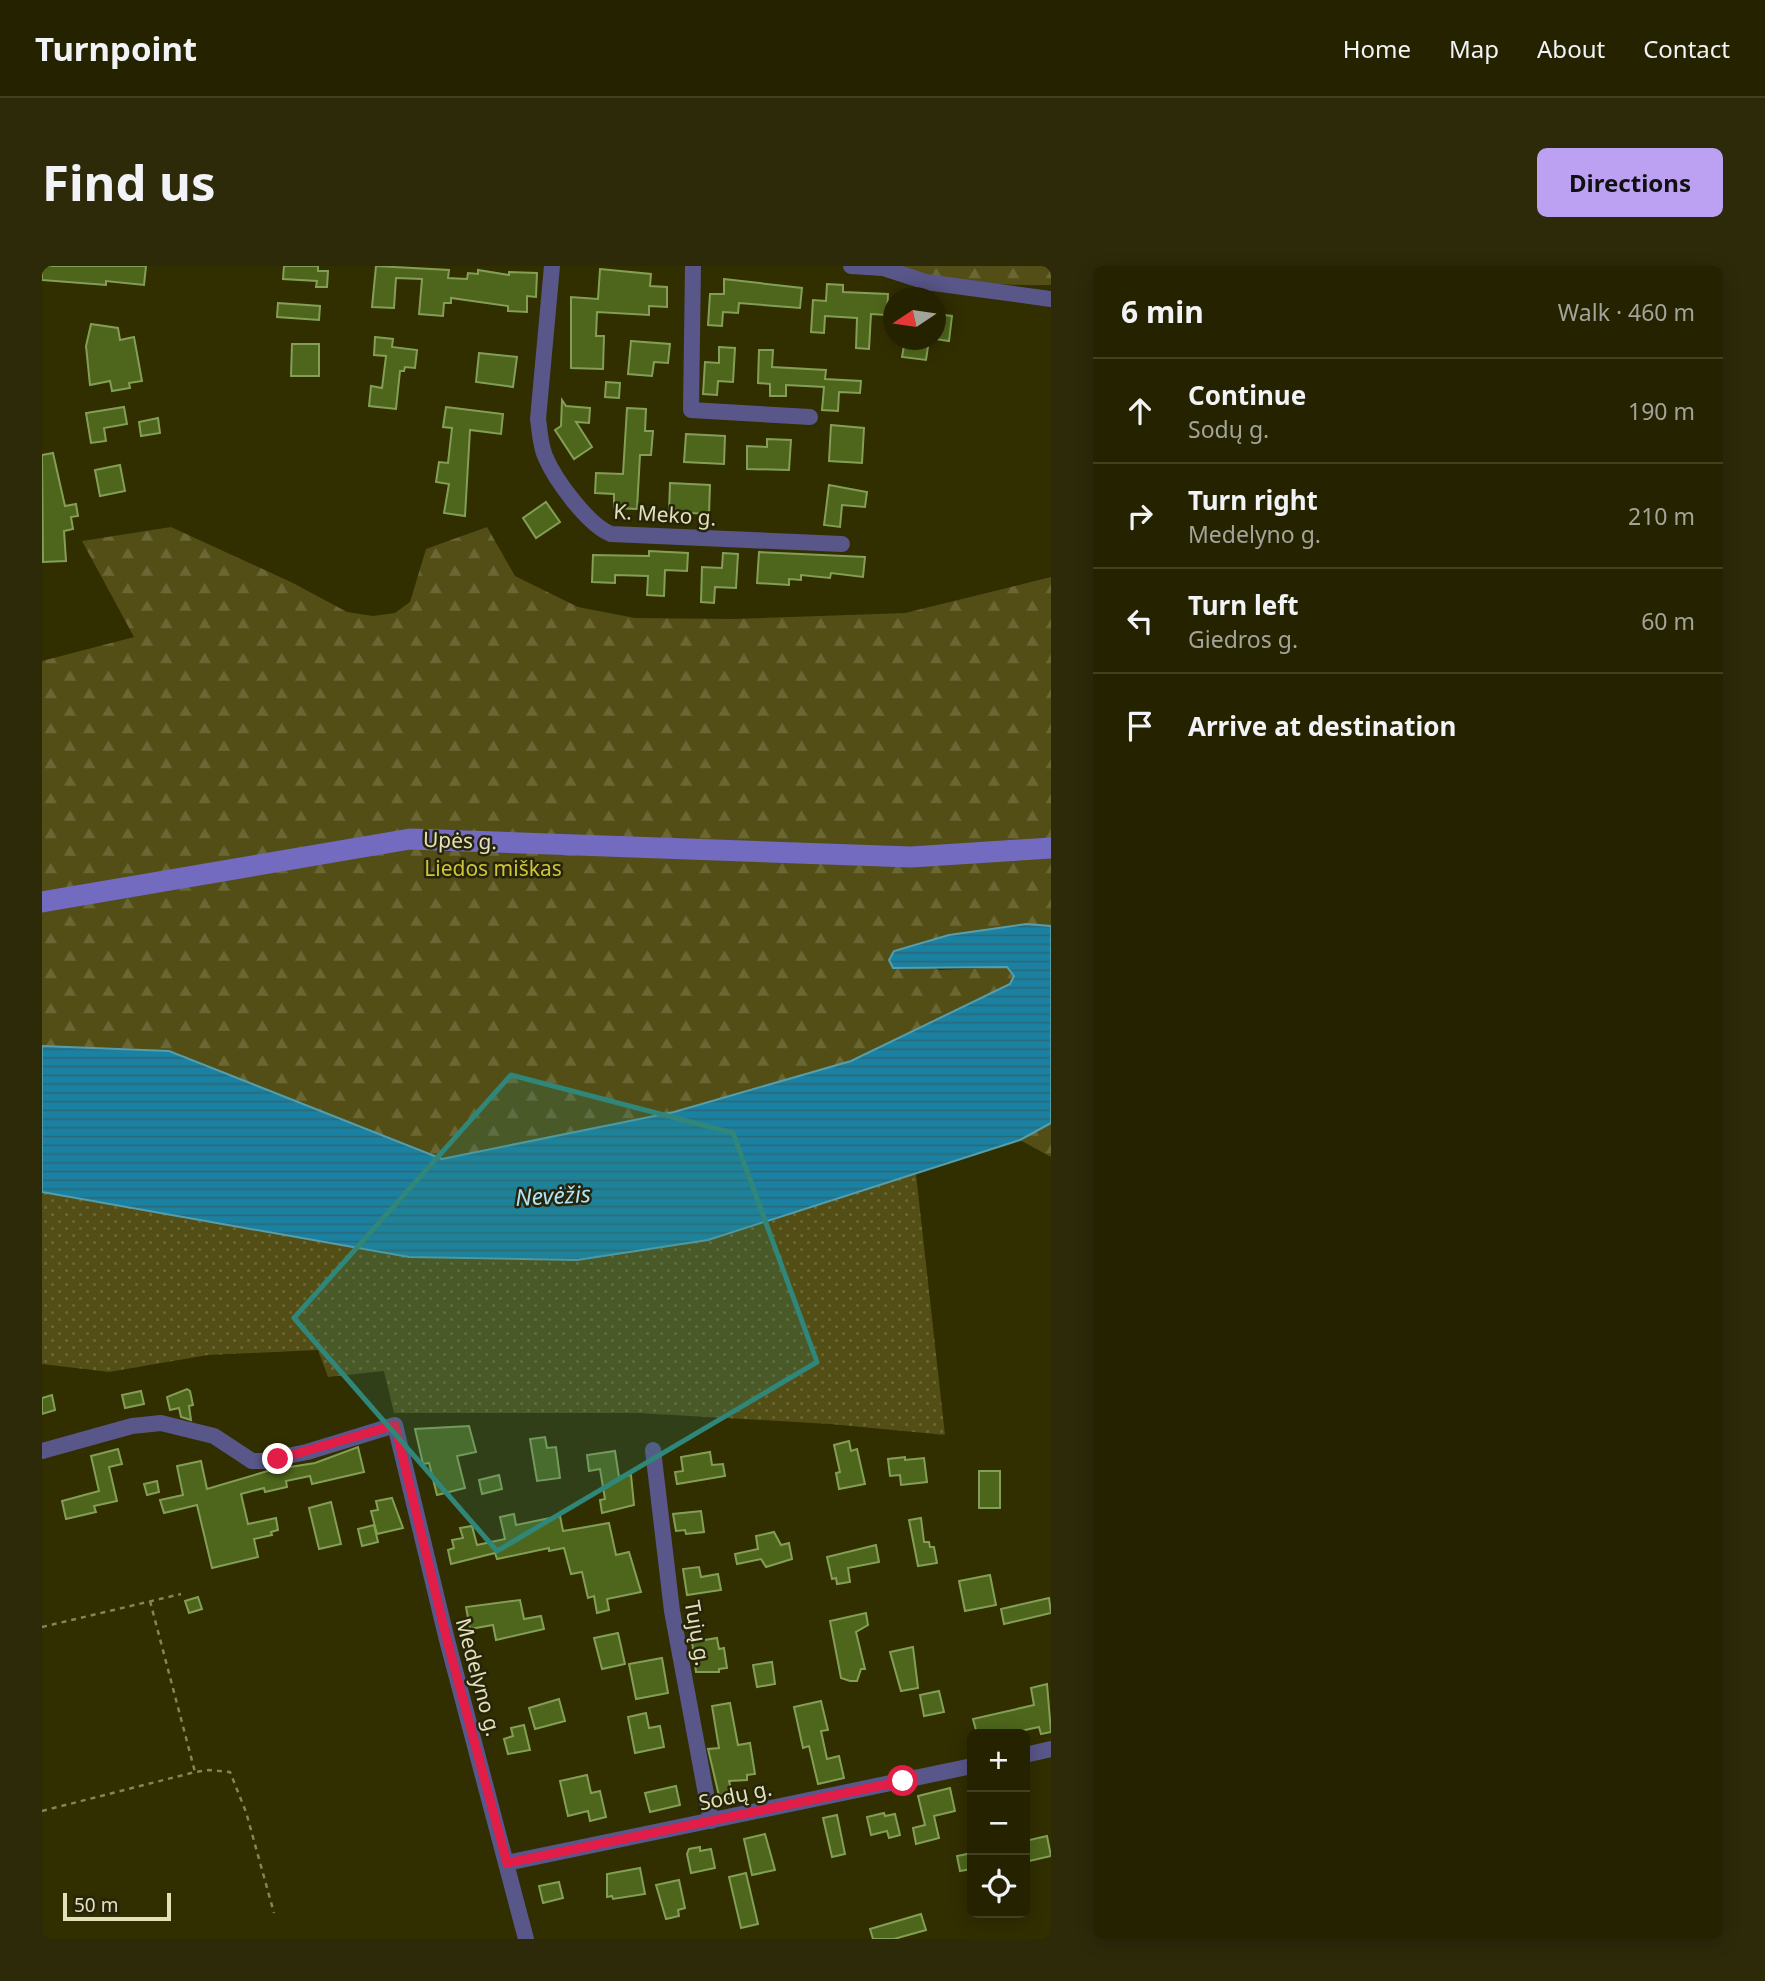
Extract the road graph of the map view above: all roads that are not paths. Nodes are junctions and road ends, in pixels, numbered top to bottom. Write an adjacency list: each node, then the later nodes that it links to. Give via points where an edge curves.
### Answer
1 (552, 266): 6 (street, K. Meko g., via 538,419 541,443 546,459 599,529 611,534)
2 (693, 266): 5 (street, via 691,410)
3 (851, 266): 4 (street, via 883,268 926,282)
4 (1051, 299)
5 (810, 417)
6 (842, 544)
7 (1051, 848): 8 (main road, Upės g., via 911,856 410,839)
8 (42, 902)
9 (653, 1450): 14 (street, Tujų g., via 672,1611)
10 (42, 1451): 15 (street, Medelyno g., via 132,1426 161,1423 214,1436 251,1461 262,1461 395,1425)
11 (1051, 1749): 12 (street)
12 (1030, 1754)
13 (967, 1767): 14 (street, Sodų g.)
14 (711, 1821): 15 (street, Sodų g.)
15 (507, 1863): 16 (street, Medelyno g.)
16 (526, 1939)

